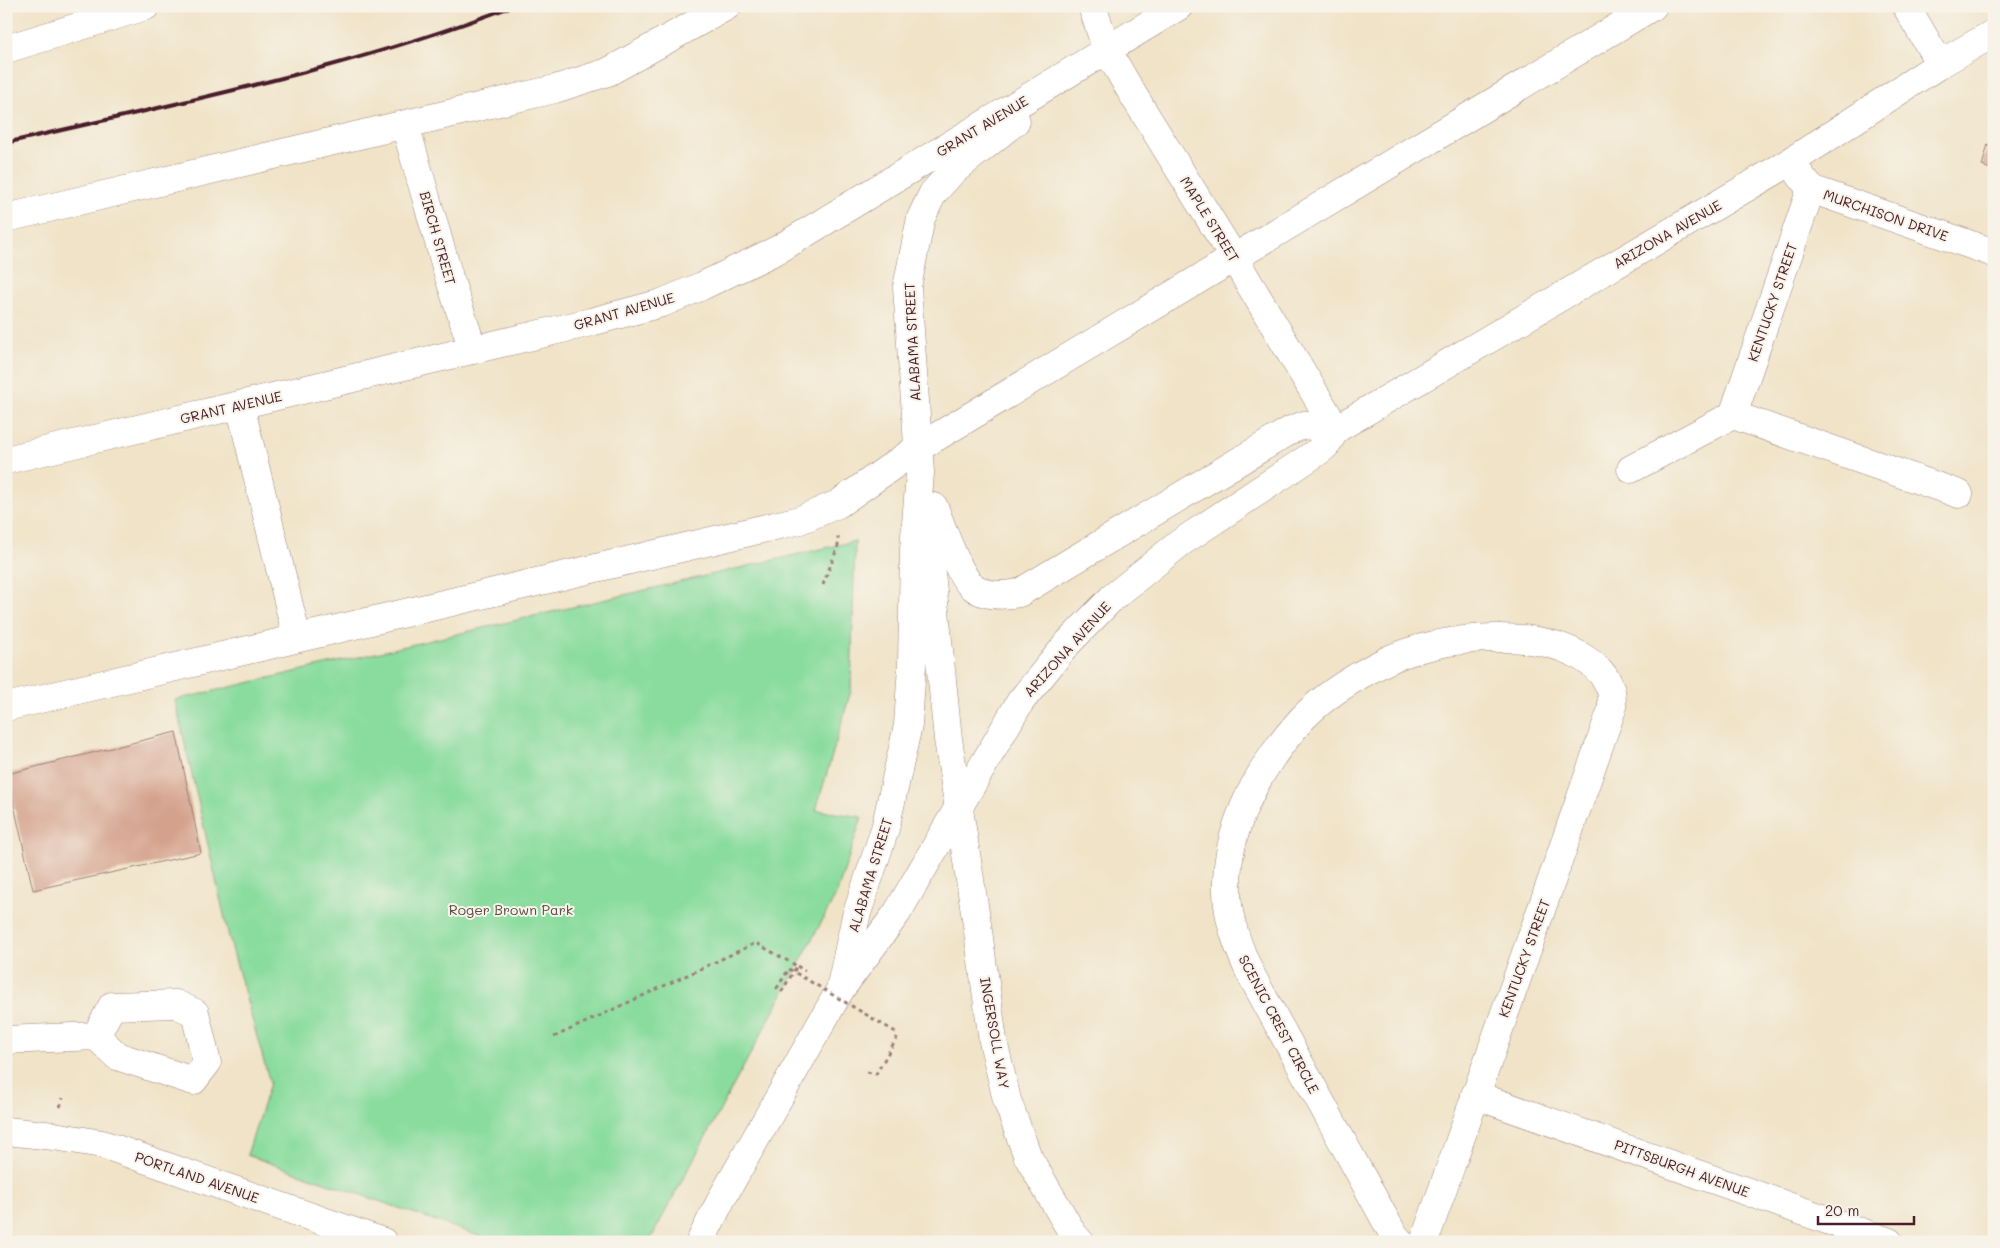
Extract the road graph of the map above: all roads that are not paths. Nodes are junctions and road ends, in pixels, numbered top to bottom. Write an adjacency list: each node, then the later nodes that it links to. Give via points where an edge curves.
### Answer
1 (146, 6): 8 (street)
2 (727, 6): 12 (street, via 608,72 556,90)
3 (1092, 6): 9 (street, MAPLE STREET)
4 (1179, 6): 9 (street, GRANT AVENUE)
5 (1653, 6): 17 (street)
6 (1906, 6): 10 (street)
7 (1994, 33): 10 (street, ARIZONA AVENUE)
8 (6, 48)
9 (1107, 50): 11 (street, GRANT AVENUE); 17 (street, MAPLE STREET)
10 (1940, 64): 13 (street, ARIZONA AVENUE)
11 (1049, 85): 18 (street, GRANT AVENUE, via 779,250 702,286 662,303); 23 (street, ALABAMA STREET, via 1004,132 952,172 934,192 921,218 907,287)
12 (405, 124): 15 (street); 18 (street, BIRCH STREET)
13 (1790, 162): 14 (street, MURCHISON DRIVE); 21 (street, ARIZONA AVENUE)
14 (1811, 189): 16 (street, MURCHISON DRIVE); 20 (street, KENTUCKY STREET)
15 (6, 218)
16 (1994, 253)
17 (1234, 258): 21 (street, MAPLE STREET); 23 (street)
18 (473, 350): 19 (street, GRANT AVENUE)
19 (240, 405): 22 (street, GRANT AVENUE); 26 (street)
20 (1734, 415): 24 (street); 25 (street)
21 (1336, 429): 23 (street, via 1304,425 1291,430 1019,593 1003,596 972,586 965,578); 29 (street, ARIZONA AVENUE, via 1319,451 1180,543 1112,598 1068,643 1020,702)
22 (6, 460)
23 (919, 461): 26 (street, via 838,504 800,520); 29 (street, ALABAMA STREET); 30 (street, ALABAMA STREET, via 908,725 885,829 856,916)
24 (1631, 470)
25 (1959, 494)
26 (297, 638): 28 (street)
27 (1604, 675): 33 (street, KENTUCKY STREET, via 1611,691 1612,709); 38 (street, SCENIC CREST CIRCLE, via 1574,652 1532,640 1478,638 1422,648 1388,660 1337,689 1302,719 1268,763 1248,797 1234,837 1228,872 1228,904 1236,940 1250,973)
28 (6, 707)
29 (958, 808): 30 (street, ARIZONA AVENUE, via 897,913); 37 (street, INGERSOLL WAY, via 993,1041 1007,1100 1028,1157)
30 (840, 990): 36 (street, ALABAMA STREET)
31 (96, 1036): 32 (street)
32 (6, 1040)
33 (1475, 1094): 39 (street, KENTUCKY STREET); 40 (street, PITTSBURGH AVENUE)
34 (8, 1138): 35 (street, PORTLAND AVENUE, via 54,1136 102,1144)
35 (383, 1242)
36 (700, 1242)
37 (1080, 1242)
38 (1400, 1242)
39 (1424, 1242)
40 (1889, 1242)

